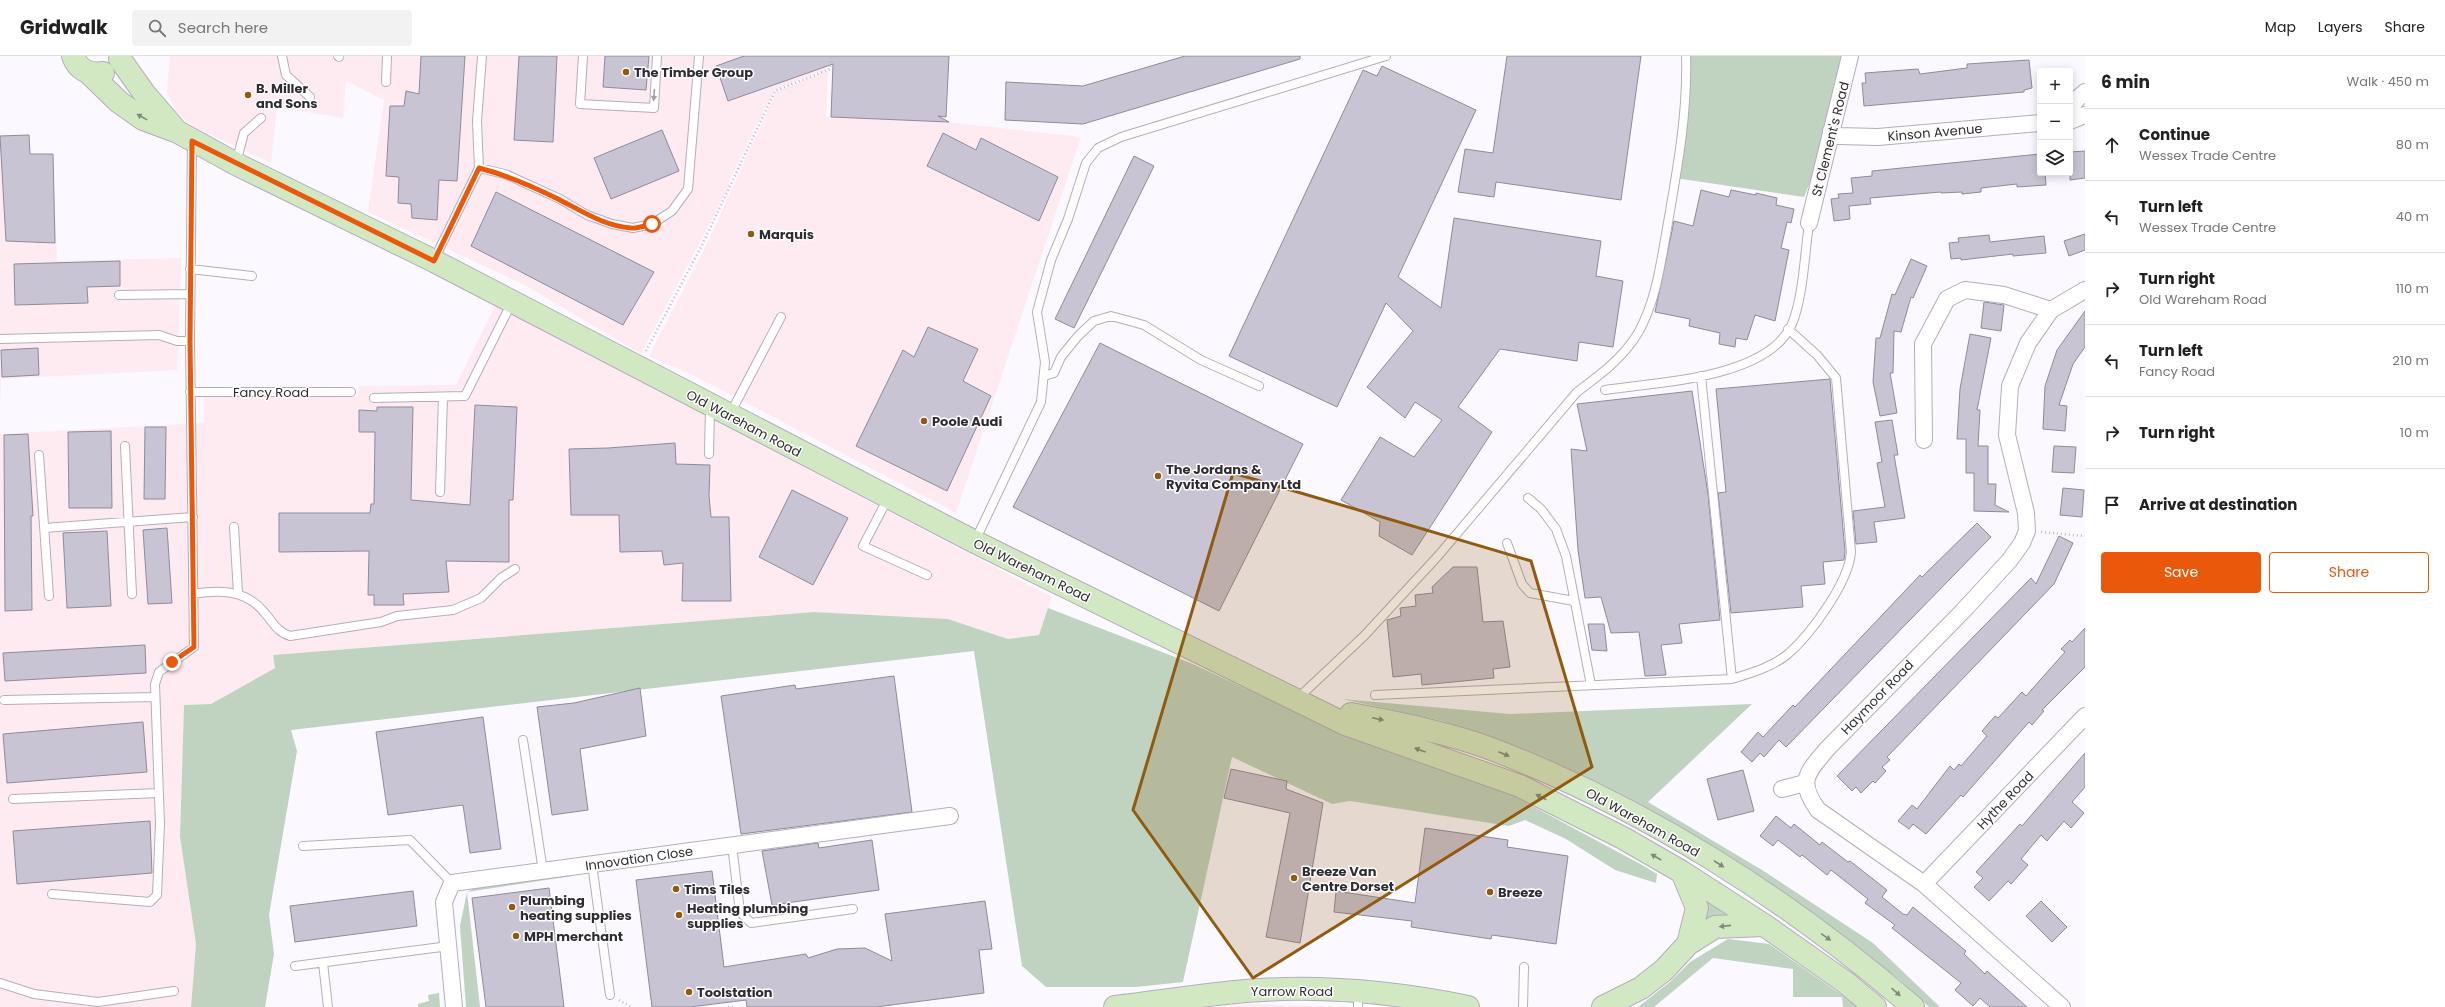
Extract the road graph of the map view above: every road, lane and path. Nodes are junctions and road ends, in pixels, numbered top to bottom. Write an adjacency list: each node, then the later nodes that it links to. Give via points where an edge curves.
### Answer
1 (282, 56): 15 (lane, via 286,75)
2 (387, 56): 13 (lane)
3 (482, 56): 24 (lane, via 477,121)
4 (582, 56): 5 (lane, one-way to 4, via 654,108 580,104)
5 (657, 56)
6 (699, 56): 24 (lane, via 688,189 672,211 652,224 633,228 612,224 587,215 560,199 505,174)
7 (831, 56): 38 (path, via 830,68 775,91 702,245)
8 (1386, 56): 39 (lane, via 1121,137 1098,148 1086,164 1051,260 1037,312 1045,362)
9 (1686, 56): 76 (lane, via 1681,135 1670,210 1653,296 1637,335 1616,360 1577,392 1438,556)
10 (1850, 56): 21 (street, St Clement's Road)
11 (120, 57): 12 (street, via 110,70 104,73); 22 (street, Old Wareham Road, via 144,93)
12 (75, 62): 22 (street, Old Wareham Road, one-way to 12, via 143,119 119,102)
13 (386, 82)
14 (2085, 92): 16 (street)
15 (310, 97)
16 (2073, 106)
17 (2085, 115): 19 (street)
18 (261, 118): 23 (lane, via 244,133)
19 (2073, 120)
20 (2037, 123): 21 (street, Kinson Avenue, via 1878,137 1839,136)
21 (1832, 132): 25 (street, St Clement's Road)
22 (185, 137): 23 (street, Old Wareham Road); 27 (lane)
23 (236, 164): 26 (street, Old Wareham Road)
24 (479, 168): 26 (lane)
25 (1809, 223): 35 (lane, via 1798,297)
26 (434, 261): 32 (street, Old Wareham Road)
27 (190, 269): 28 (lane); 30 (lane)
28 (252, 276)
29 (2085, 290): 33 (street)
30 (190, 294): 31 (lane); 37 (lane)
31 (119, 295)
32 (513, 302): 38 (street, Old Wareham Road); 45 (lane, via 465,396)
33 (2050, 310): 49 (street, via 2004,295 1965,290 1947,299 1923,344); 60 (street, via 2028,343 2010,386 2007,435 2026,513)
34 (781, 317): 48 (lane)
35 (1788, 329): 40 (lane, via 1780,342 1757,360 1721,373); 71 (lane, via 1817,355 1836,378 1850,565 1836,594 1788,654 1763,668)
36 (0, 339): 37 (lane, via 159,335 177,341)
37 (190, 341): 43 (lane)
38 (638, 367): 47 (street, Old Wareham Road)
39 (1044, 376): 41 (lane, via 1054,373 1061,357 1094,321 1111,316 1144,325 1201,360); 62 (lane, via 1041,402)
40 (1701, 376): 42 (lane); 71 (lane)
41 (1259, 386)
42 (1605, 390)
43 (190, 392): 44 (lane, Fancy Road); 56 (lane)
44 (351, 392)
45 (443, 397): 46 (lane); 53 (lane)
46 (374, 398)
47 (710, 405): 48 (street, Old Wareham Road); 51 (lane)
48 (729, 416): 54 (street, Old Wareham Road)
49 (1924, 440)
50 (125, 446): 57 (lane)
51 (709, 454)
52 (39, 455): 59 (lane)
53 (440, 492)
54 (888, 497): 62 (street, Old Wareham Road); 65 (lane, via 863,546)
55 (1528, 498): 70 (lane, via 1541,509 1556,529 1566,556)
56 (193, 517): 57 (lane); 68 (lane)
57 (128, 522): 59 (lane); 67 (lane)
58 (234, 527): 66 (lane)
59 (44, 528): 69 (lane)
60 (2027, 531): 61 (path); 79 (street, Haymoor Road, via 2009,561 1827,749 1807,772)
61 (2085, 536)
62 (975, 542): 76 (street, Old Wareham Road)
63 (1508, 543): 70 (lane, via 1522,584 1530,593)
64 (515, 568): 66 (lane, via 481,598 453,610 397,616 381,622 290,636 282,633 263,611)
65 (927, 575)
66 (238, 593): 68 (lane, via 228,591)
67 (132, 594)
68 (193, 594): 74 (lane, via 194,647 159,672 155,684)
69 (49, 596)
70 (1574, 601): 72 (lane)
71 (1732, 679): 72 (lane)
72 (1591, 685): 73 (lane)
73 (1375, 695)
74 (155, 697): 75 (lane); 81 (lane)
75 (4, 700)
76 (1304, 704): 88 (street, Old Wareham Road, one-way to 76, via 1623,838 1520,786 1345,724); 112 (street, Old Wareham Road, one-way to 112, via 1406,725 1488,748 1634,814 1713,860 1775,901 1851,955)
77 (2085, 716): 90 (street, Hythe Road)
78 (523, 740): 87 (lane)
79 (1805, 783): 80 (street); 90 (street, via 1808,797 1818,810)
80 (1782, 789)
81 (159, 793): 82 (lane); 91 (lane, via 157,895 150,902)
82 (13, 798)
83 (950, 816): 84 (street, Innovation Close)
84 (732, 845): 86 (street, Innovation Close); 92 (lane, via 740,912 751,922)
85 (303, 846): 89 (lane, via 410,840)
86 (592, 864): 87 (street, Innovation Close); 101 (lane)
87 (543, 871): 89 (street, Innovation Close)
88 (1682, 872): 93 (street, Old Wareham Road); 94 (street, via 1697,908)
89 (452, 883): 95 (street, via 444,902)
90 (1924, 884): 113 (street)
91 (52, 894)
92 (853, 909)
93 (1764, 925): 94 (street, one-way to 94, via 1715,927); 111 (street, Old Wareham Road, via 1845,982)
94 (1688, 944): 110 (street, via 1664,970 1641,988)
95 (449, 946): 96 (lane); 104 (street)
96 (323, 962): 97 (lane); 103 (lane)
97 (295, 966)
98 (1524, 966): 109 (lane)
99 (0, 983): 100 (lane, via 34,994 98,1002)
100 (174, 991)
101 (610, 995)
102 (1358, 1000): 107 (street, Yarrow Road, via 1295,989 1245,991); 108 (street, Yarrow Road, via 1386,994)
103 (328, 1007)
104 (454, 1007)
105 (728, 1007): 106 (path)
106 (735, 1007)
107 (1115, 1007)
108 (1468, 1007)
109 (1523, 1007)
110 (1603, 1007)
111 (1875, 1007)
112 (1913, 1007)
113 (2062, 1007)

